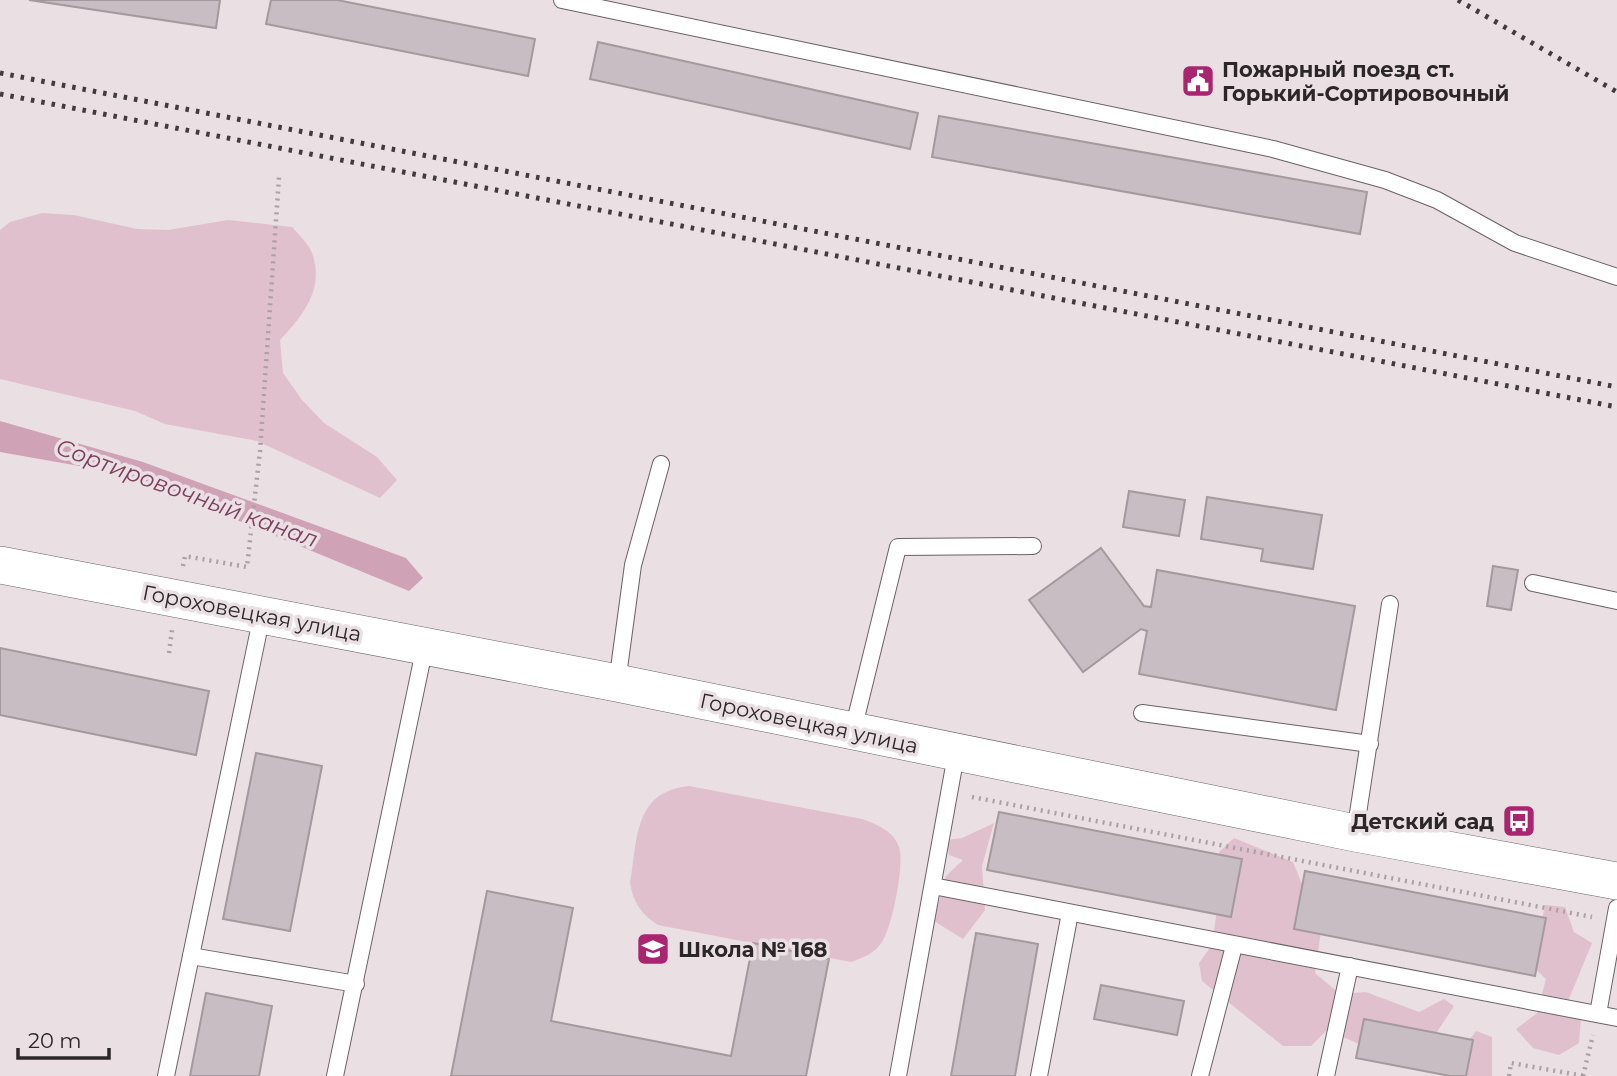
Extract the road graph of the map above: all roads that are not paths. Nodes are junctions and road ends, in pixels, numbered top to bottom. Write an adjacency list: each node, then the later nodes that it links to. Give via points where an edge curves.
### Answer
1 (562, 0): 2 (lane, via 1273,149 1385,180 1437,200 1515,243)
2 (1617, 277)
3 (660, 464): 11 (lane, via 633,565)
4 (1034, 546): 13 (lane, via 898,547)
5 (0, 565): 9 (street, Гороховецкая улица)
6 (1533, 583): 7 (lane)
7 (1617, 601)
8 (1390, 604): 14 (lane)
9 (262, 615): 10 (street, Гороховецкая улица); 22 (lane)
10 (425, 646): 11 (street, Гороховецкая улица); 24 (lane)
11 (617, 684): 13 (street, Гороховецкая улица)
12 (1142, 713): 14 (lane)
13 (853, 730): 15 (street, Гороховецкая улица)
14 (1370, 744): 16 (lane)
15 (956, 755): 16 (street, Гороховецкая улица); 18 (lane)
16 (1355, 834): 17 (street, Гороховецкая улица)
17 (1617, 881)
18 (933, 886): 19 (lane); 29 (lane)
19 (1070, 913): 21 (lane); 30 (lane)
20 (1616, 915): 25 (lane)
21 (1234, 946): 23 (lane); 31 (lane)
22 (191, 956): 24 (lane); 27 (lane)
23 (1350, 966): 25 (lane); 32 (lane)
24 (356, 984): 28 (lane)
25 (1598, 1014): 26 (lane)
26 (1617, 1018)
27 (166, 1076)
28 (335, 1076)
29 (898, 1076)
30 (1039, 1076)
31 (1200, 1076)
32 (1326, 1076)

